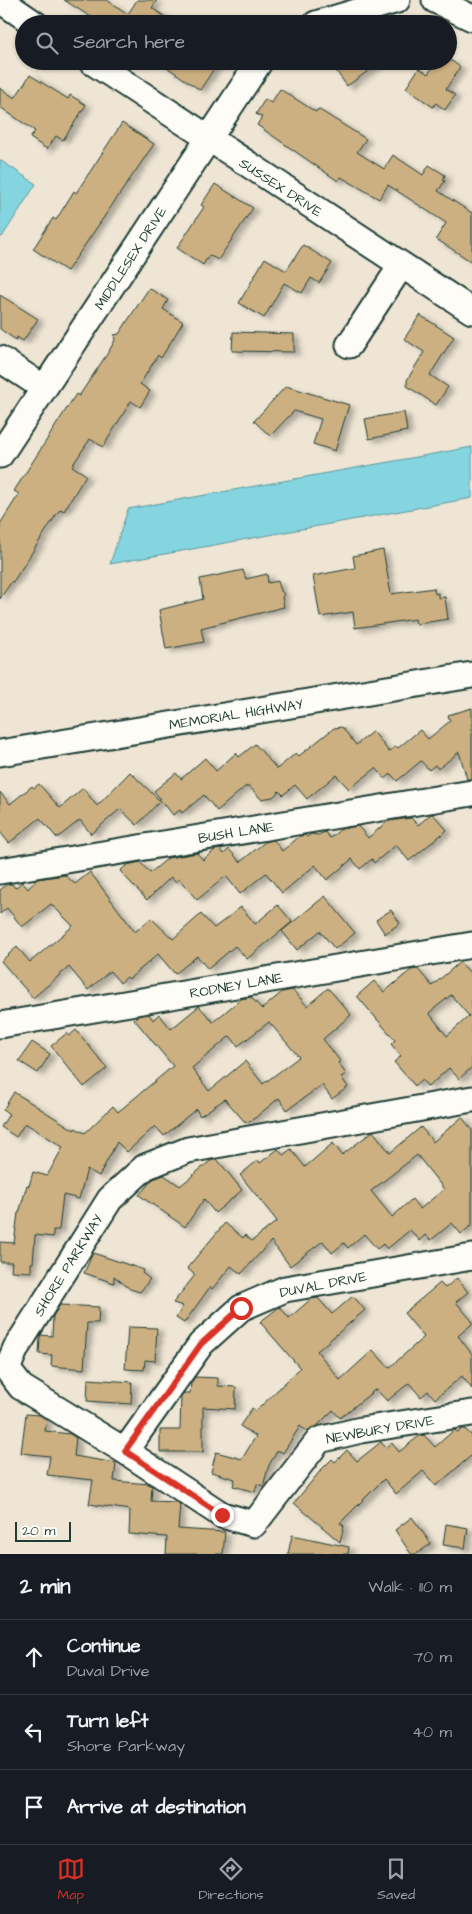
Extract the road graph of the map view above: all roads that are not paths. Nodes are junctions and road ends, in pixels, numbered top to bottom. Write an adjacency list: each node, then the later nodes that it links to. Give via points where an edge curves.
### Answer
1 (0, 0): 4 (street)
2 (397, 0): 5 (street)
3 (435, 0): 6 (street)
4 (22, 15)
5 (346, 15)
6 (472, 18)
7 (105, 70): 9 (street, SUSSEX DRIVE)
8 (254, 70): 9 (street, MIDDLESEX DRIVE)
9 (208, 139): 10 (street, SUSSEX DRIVE); 14 (street, MIDDLESEX DRIVE)
10 (401, 266): 11 (street, SUSSEX DRIVE); 12 (street)
11 (472, 311)
12 (349, 345)
13 (0, 358): 14 (street)
14 (44, 388): 15 (street, MIDDLESEX DRIVE)
15 (0, 455)
16 (472, 675): 17 (street, MEMORIAL HIGHWAY)
17 (0, 753)
18 (472, 794): 19 (street, BUSH LANE)
19 (0, 871)
20 (472, 944): 21 (street, RODNEY LANE)
21 (0, 1026)
22 (472, 1099): 25 (street, SHORE PARKWAY, via 188,1150 144,1167 110,1199 16,1348 7,1369 21,1387)
23 (472, 1257): 25 (street, DUVAL DRIVE, via 285,1289 241,1308 201,1344)
24 (472, 1413): 26 (street, NEWBURY DRIVE, via 361,1430 319,1440)
25 (125, 1451): 26 (street, SHORE PARKWAY, via 222,1515 254,1524)
26 (281, 1489)

